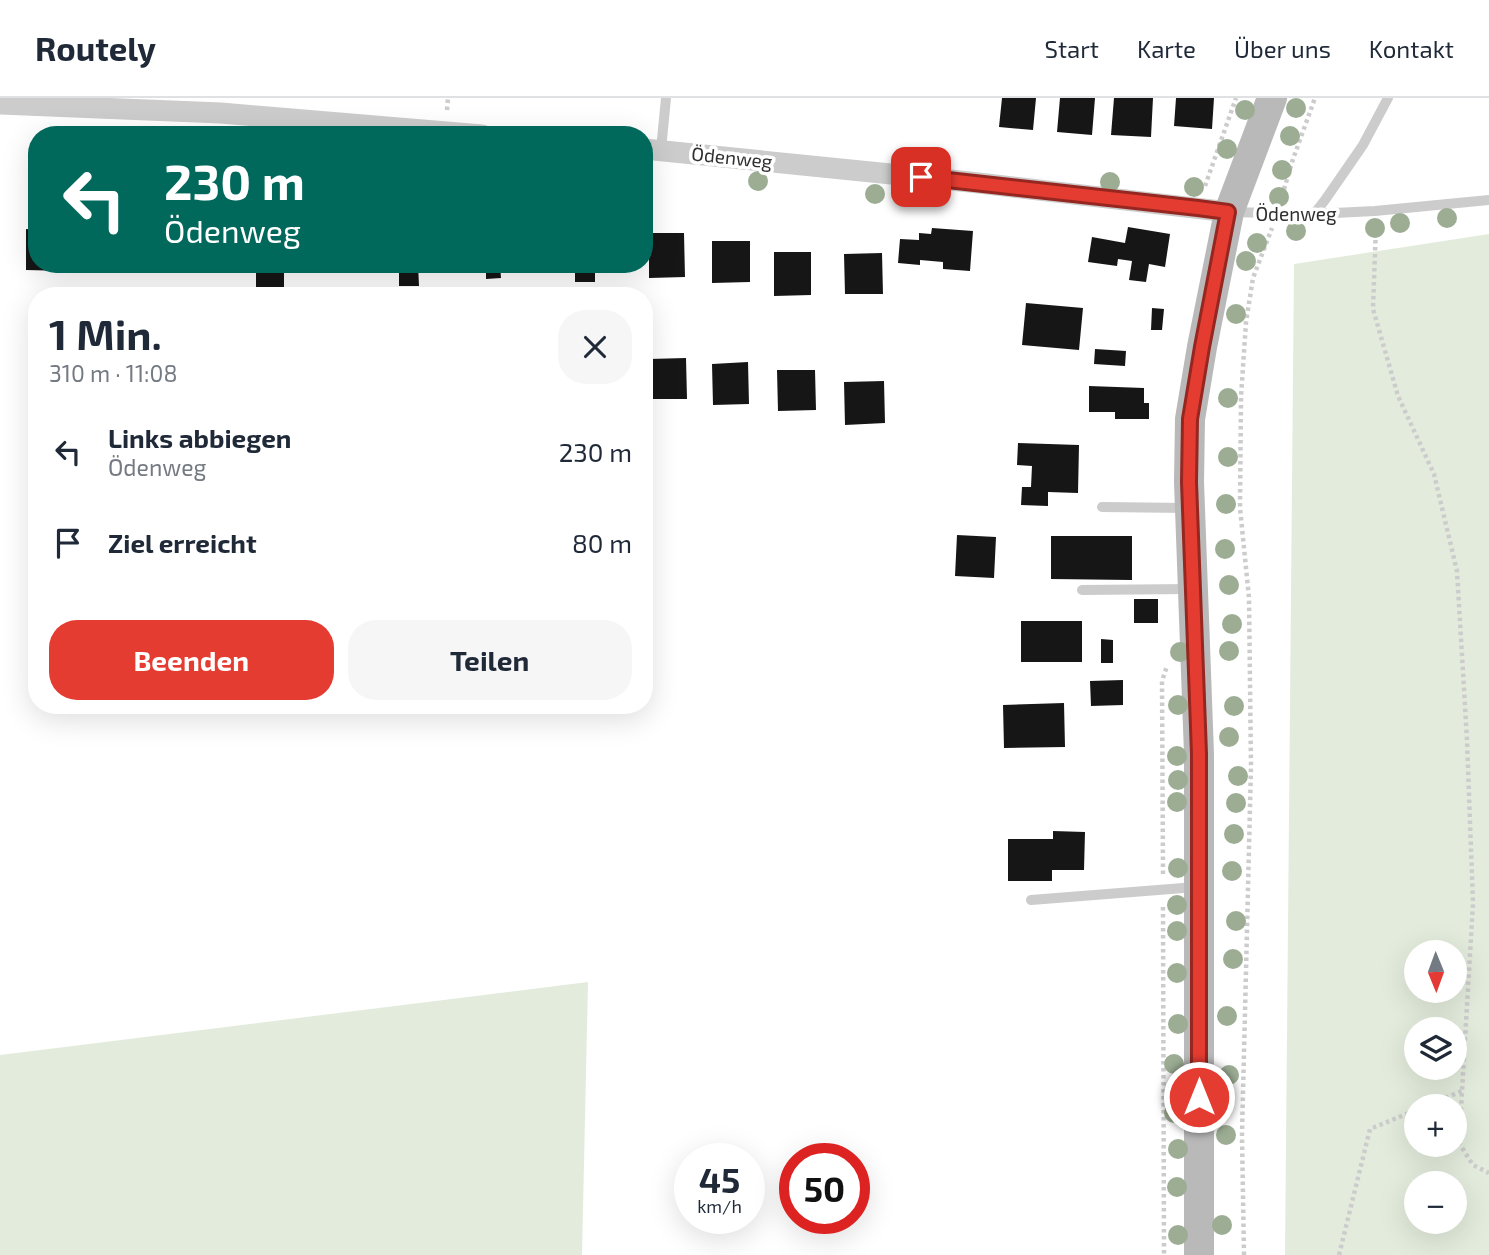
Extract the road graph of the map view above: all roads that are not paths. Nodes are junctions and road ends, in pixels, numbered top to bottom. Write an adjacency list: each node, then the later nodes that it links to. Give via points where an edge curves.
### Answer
1 (666, 98): 7 (lane)
2 (1272, 98): 9 (main road)
3 (1388, 98): 10 (lane, via 1363,145)
4 (4, 102): 5 (street)
5 (129, 103): 6 (street)
6 (375, 126)
7 (653, 149): 9 (street, Ödenweg)
8 (1489, 200): 10 (lane, Ödenweg)
9 (1228, 212): 10 (lane, Ödenweg); 12 (main road, via 1190,419)
10 (1314, 214)
11 (1102, 507): 12 (lane)
12 (1190, 508): 13 (main road)
13 (1193, 589): 14 (lane); 15 (main road)
14 (1082, 590)
15 (1199, 887): 16 (lane); 17 (main road)
16 (1031, 900)
17 (1199, 1255)

